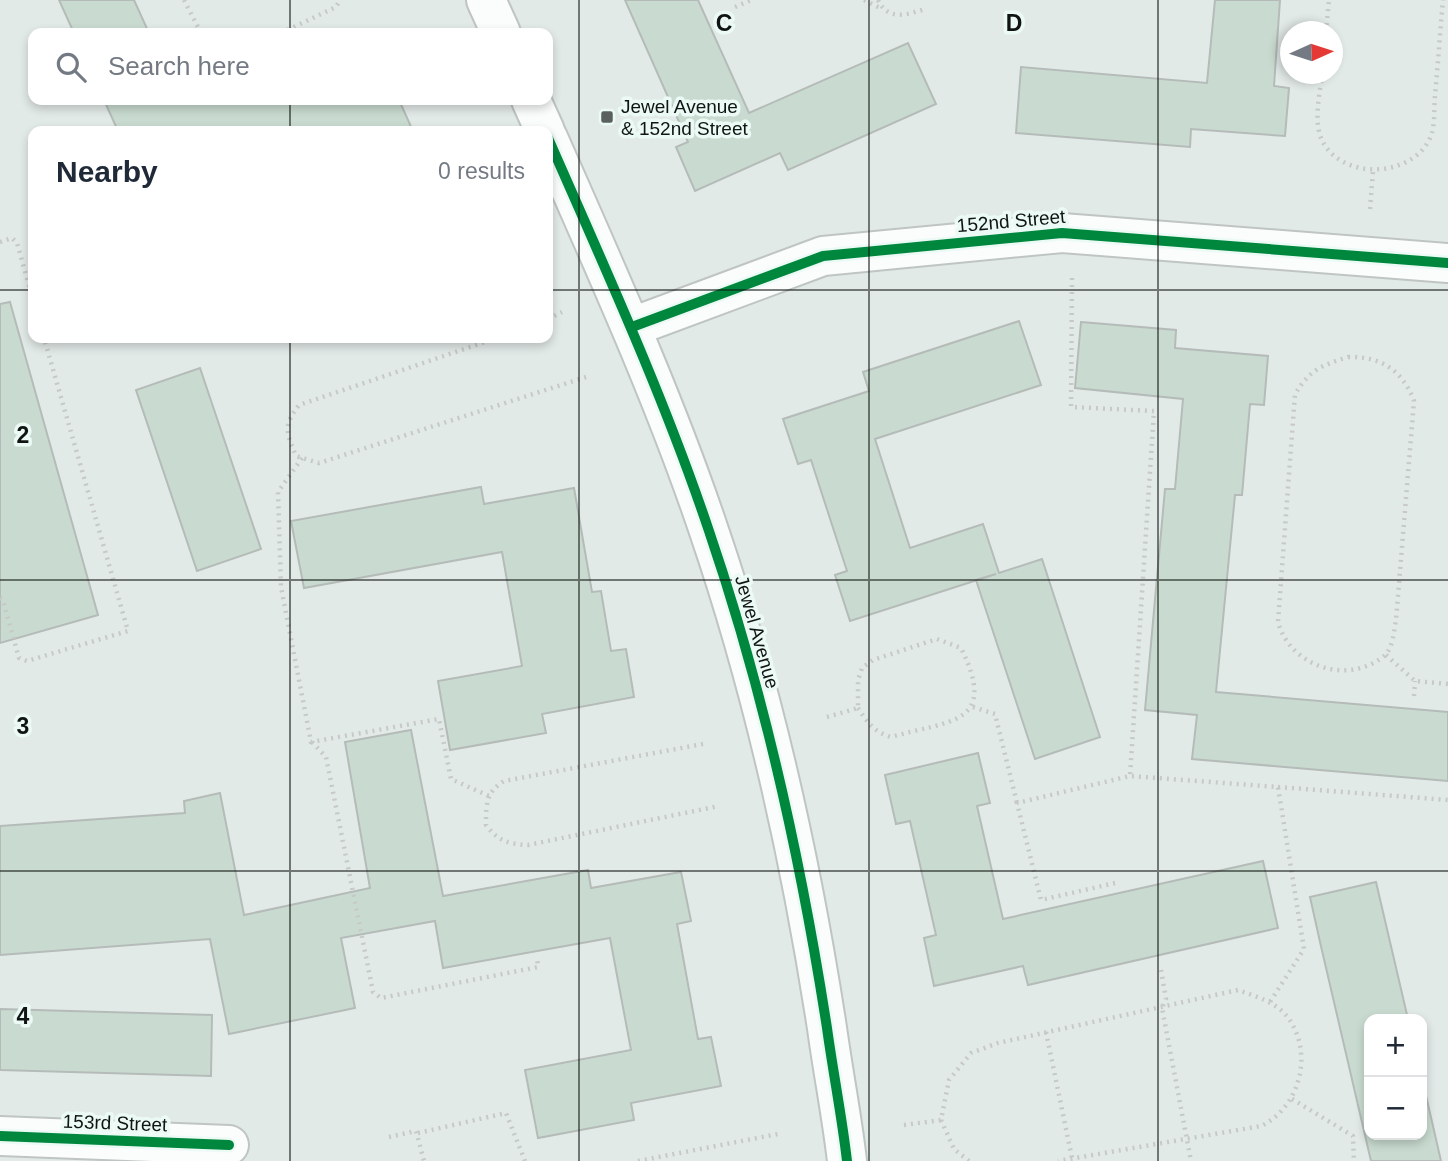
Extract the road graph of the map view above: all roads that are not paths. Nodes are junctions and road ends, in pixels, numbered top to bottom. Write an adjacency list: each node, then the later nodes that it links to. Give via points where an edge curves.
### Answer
1 (486, 0): 2 (street)
2 (499, 28)
3 (533, 105): 4 (street)
4 (543, 126)
5 (553, 149): 7 (street, Jewel Avenue)
6 (1448, 263): 7 (street, 152nd Street, via 1062,233 822,256)
7 (632, 327): 10 (street, Jewel Avenue, via 709,531 765,725 814,944)
8 (0, 1136): 9 (street, 153rd Street)
9 (229, 1145)
10 (847, 1161)

